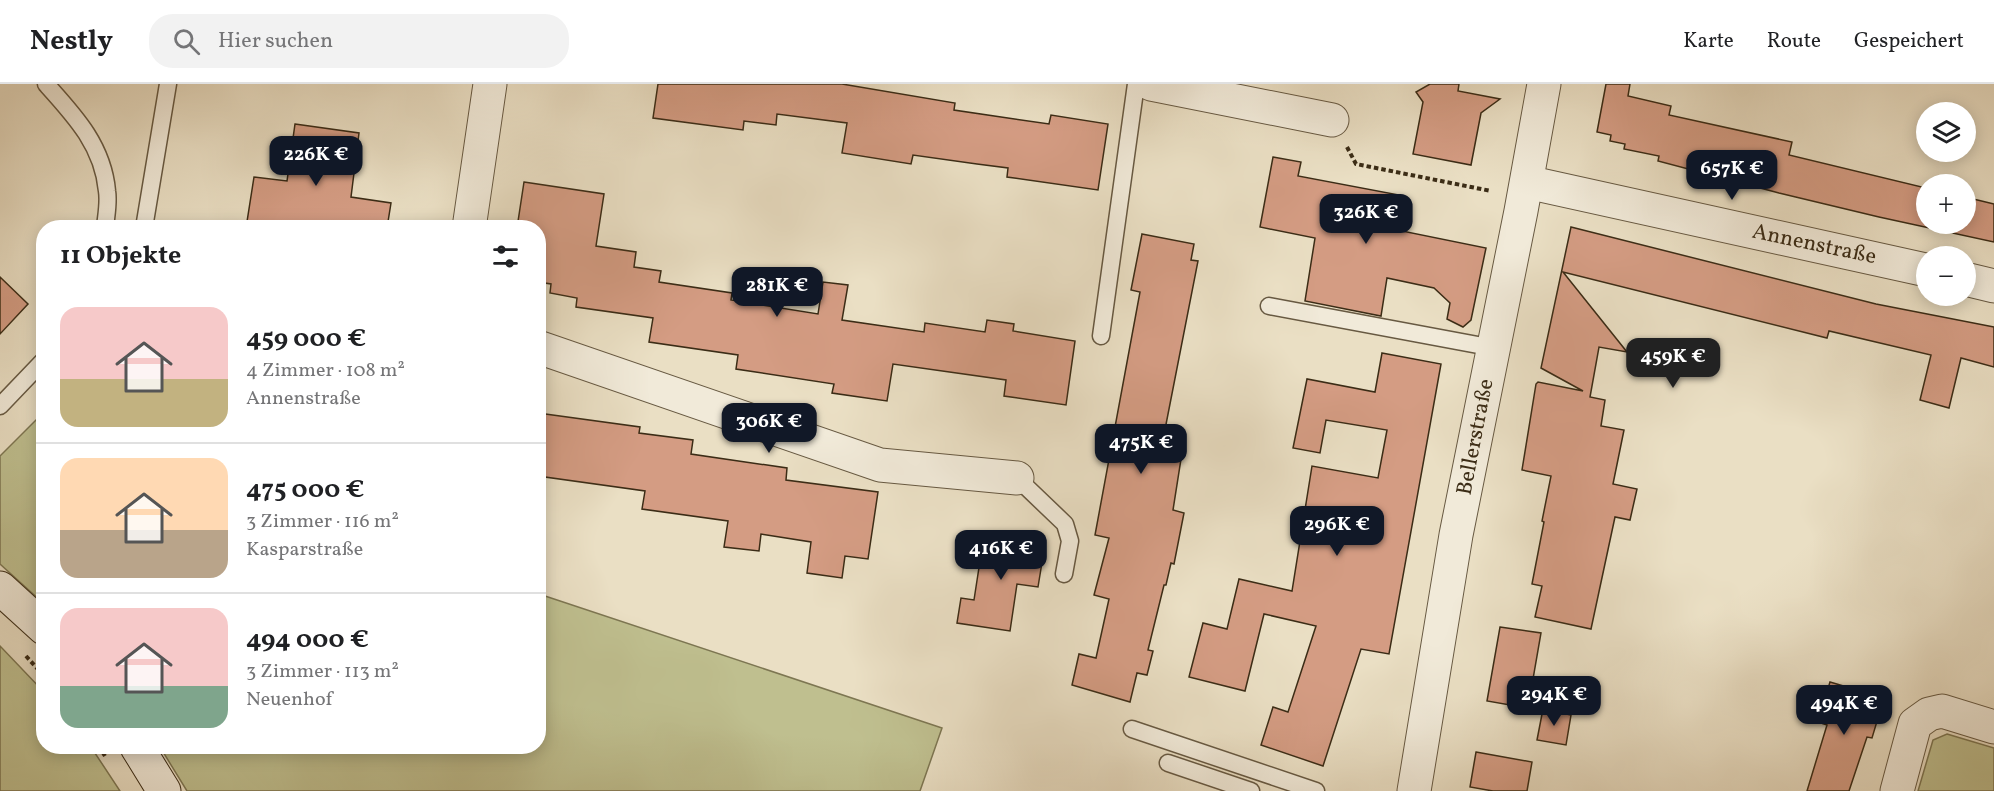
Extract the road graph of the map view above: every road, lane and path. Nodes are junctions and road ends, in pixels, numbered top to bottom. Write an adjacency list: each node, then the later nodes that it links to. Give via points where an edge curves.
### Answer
1 (46, 84): 9 (lane, via 83,125 100,159 108,192)
2 (168, 84): 10 (lane)
3 (490, 84): 11 (street)
4 (1136, 84): 16 (lane)
5 (1151, 84): 7 (street)
6 (1544, 84): 8 (street, Bellerstraße)
7 (1332, 120): 8 (path, via 1356,164)
8 (1525, 190): 12 (street, Annenstraße); 17 (street, Bellerstraße)
9 (106, 220)
10 (145, 220)
11 (470, 220)
12 (1916, 268)
13 (1976, 282): 14 (street)
14 (1994, 286)
15 (1269, 306): 17 (lane)
16 (1101, 336)
17 (1494, 348): 32 (street, Bellerstraße, via 1456,535)
18 (546, 350): 21 (street, via 880,465)
19 (36, 368): 20 (lane)
20 (0, 406)
21 (1017, 478): 22 (lane, via 1065,524 1070,541)
22 (1064, 574)
23 (0, 588): 24 (street)
24 (36, 621)
25 (1994, 727): 33 (street, via 1942,711 1929,714 1915,724)
26 (1132, 729): 31 (lane)
27 (141, 754): 29 (street)
28 (1168, 763): 30 (lane)
29 (164, 791)
30 (1251, 791)
31 (1314, 791)
32 (1414, 791)
33 (1897, 791)

